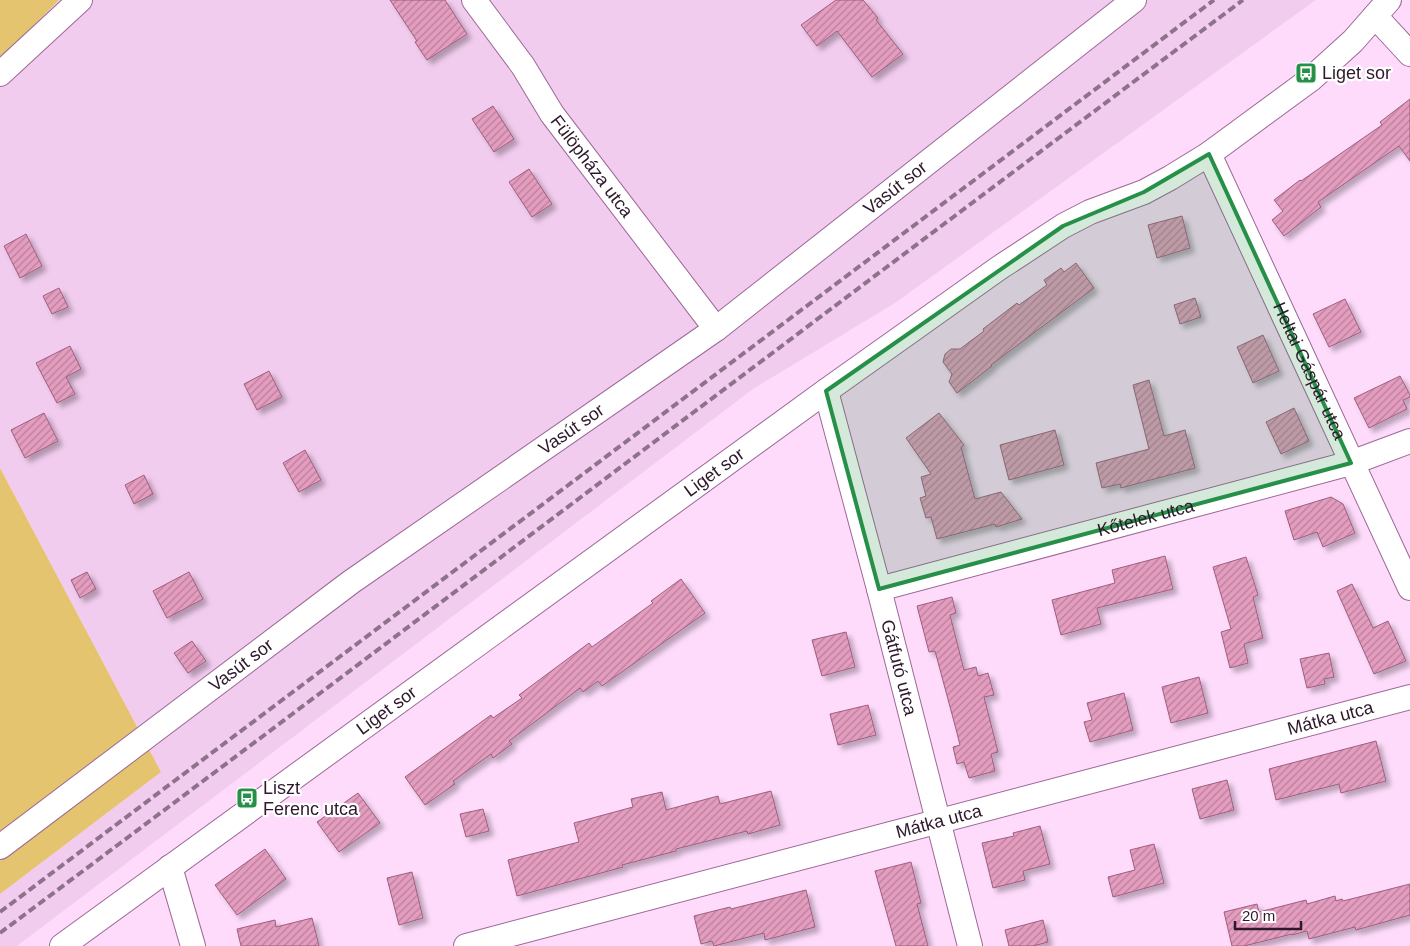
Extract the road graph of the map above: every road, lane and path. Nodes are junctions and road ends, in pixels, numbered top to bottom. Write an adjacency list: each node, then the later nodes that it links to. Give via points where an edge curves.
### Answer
1 (80, 0): 6 (street)
2 (474, 0): 8 (street, Fülöpháza utca, via 523,66 552,114)
3 (1134, 0): 8 (street, Vasút sor)
4 (1382, 8): 5 (street); 7 (street, Liget sor, via 1311,79)
5 (1410, 54)
6 (0, 74)
7 (1208, 154): 9 (street, Liget sor, via 1144,192 1063,226); 11 (street, Heltai Gáspár utca)
8 (716, 329): 16 (street, Vasút sor, via 351,582)
9 (826, 391): 12 (street, Gátfutó utca); 17 (street, Liget sor)
10 (1410, 441): 11 (street, Kőtelek utca)
11 (1351, 463): 12 (street, Kőtelek utca); 13 (street, Heltai Gáspár utca)
12 (879, 588): 15 (street, Gátfutó utca)
13 (1410, 588)
14 (1410, 697): 15 (street, Mátka utca)
15 (938, 822): 20 (street, Mátka utca); 21 (street, Gátfutó utca)
16 (0, 847)
17 (170, 867): 18 (street, Liget sor); 19 (street)
18 (62, 946)
19 (193, 946)
20 (466, 946)
21 (970, 946)

